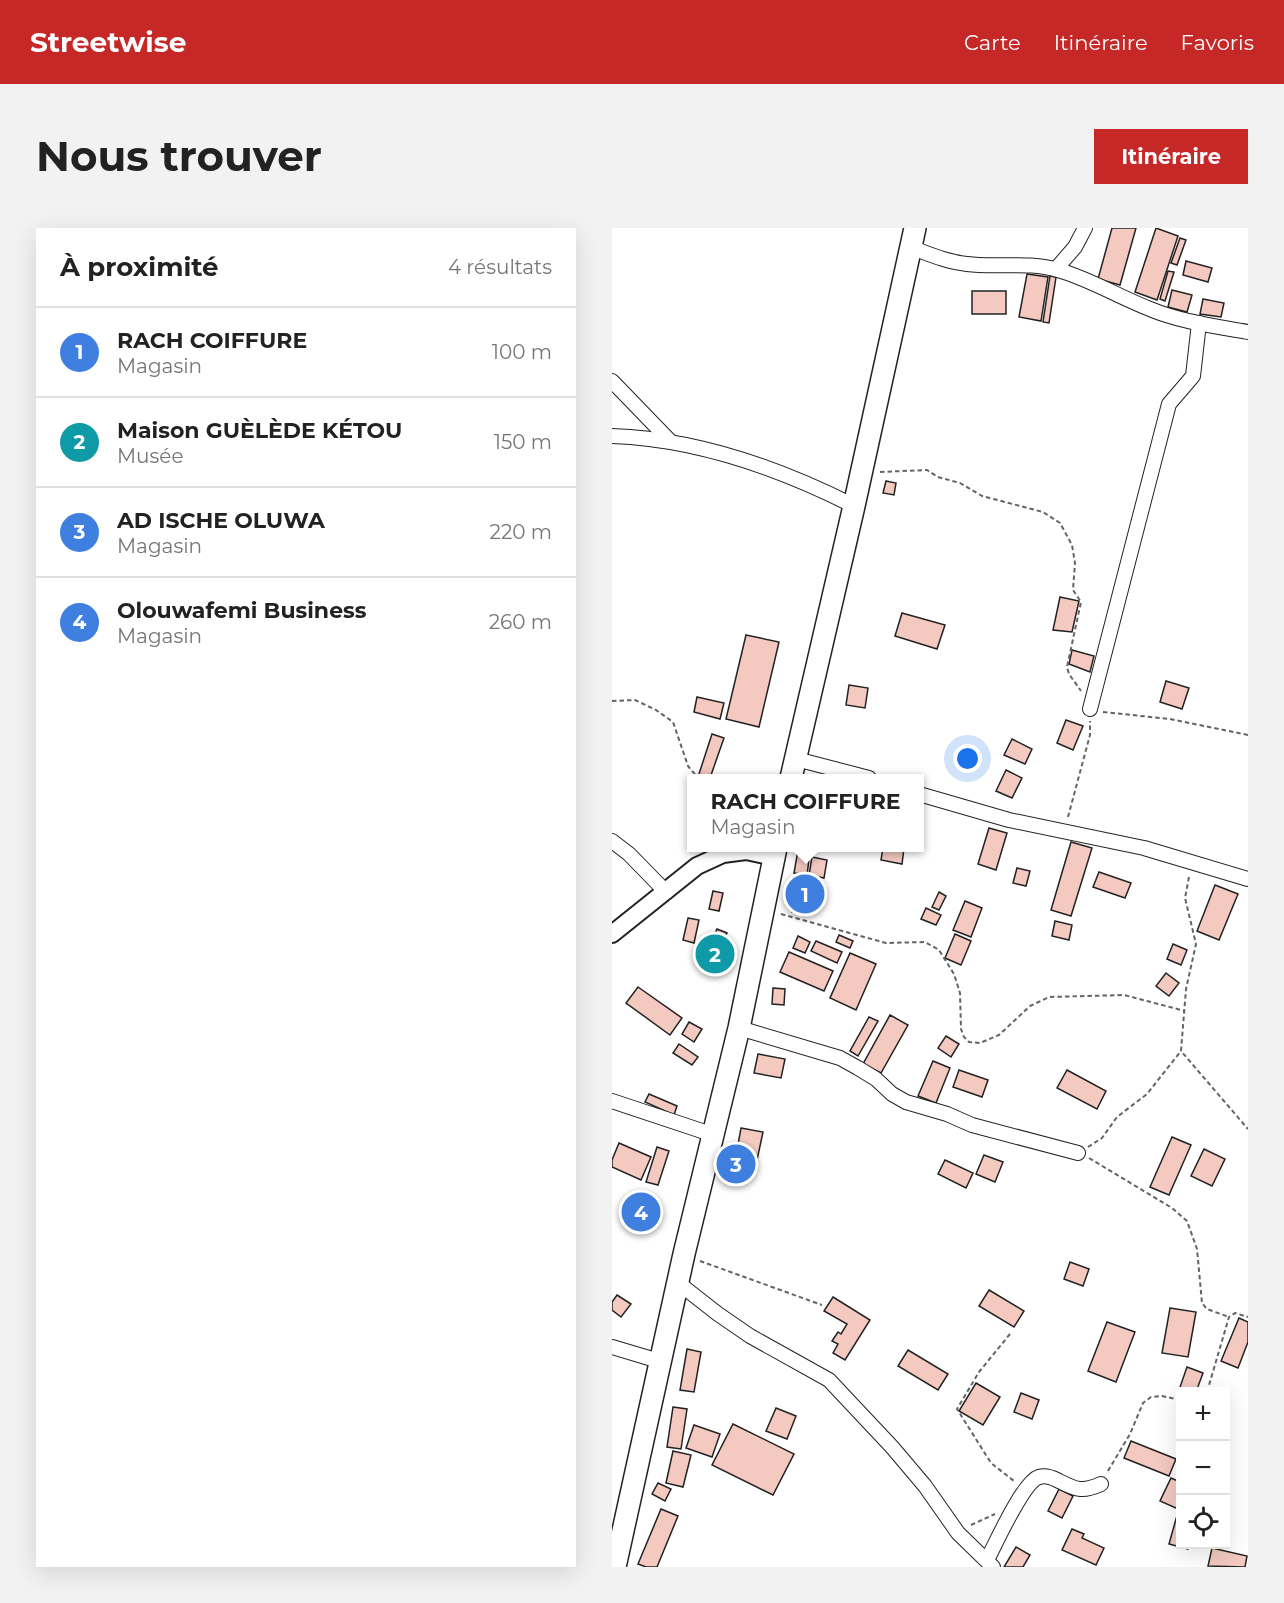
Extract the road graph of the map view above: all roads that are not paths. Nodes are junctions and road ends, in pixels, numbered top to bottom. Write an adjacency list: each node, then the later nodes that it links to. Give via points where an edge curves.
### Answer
1 (1085, 228): 3 (street)
2 (913, 238): 3 (street, via 947,262); 9 (main road)
3 (1056, 269): 4 (street, via 1151,310)
4 (1199, 323): 5 (street); 10 (street, via 1192,376 1169,404)
5 (1248, 332)
6 (612, 381): 8 (street)
7 (612, 436): 8 (street)
8 (670, 441): 9 (street, via 810,484)
9 (854, 506): 11 (main road)
10 (1090, 709)
11 (794, 769): 12 (street)
12 (836, 774)
13 (924, 795): 17 (street, via 1009,820 1144,848)
14 (612, 841): 18 (street)
15 (738, 852): 18 (street, via 723,854 697,866)
16 (775, 852): 20 (main road)
17 (1248, 879)
18 (666, 892): 19 (street)
19 (612, 934)
20 (740, 1028): 22 (main road); 23 (street, via 840,1058 906,1101 972,1125)
21 (612, 1101): 22 (street)
22 (714, 1135): 24 (main road)
23 (1078, 1153)
24 (677, 1282): 26 (main road); 28 (street, via 750,1335 829,1380 925,1486 958,1533)
25 (612, 1347): 26 (street)
26 (659, 1361): 29 (main road)
27 (1101, 1484): 28 (street, via 1079,1490 1049,1476 1031,1480)
28 (990, 1563)
29 (615, 1567)

